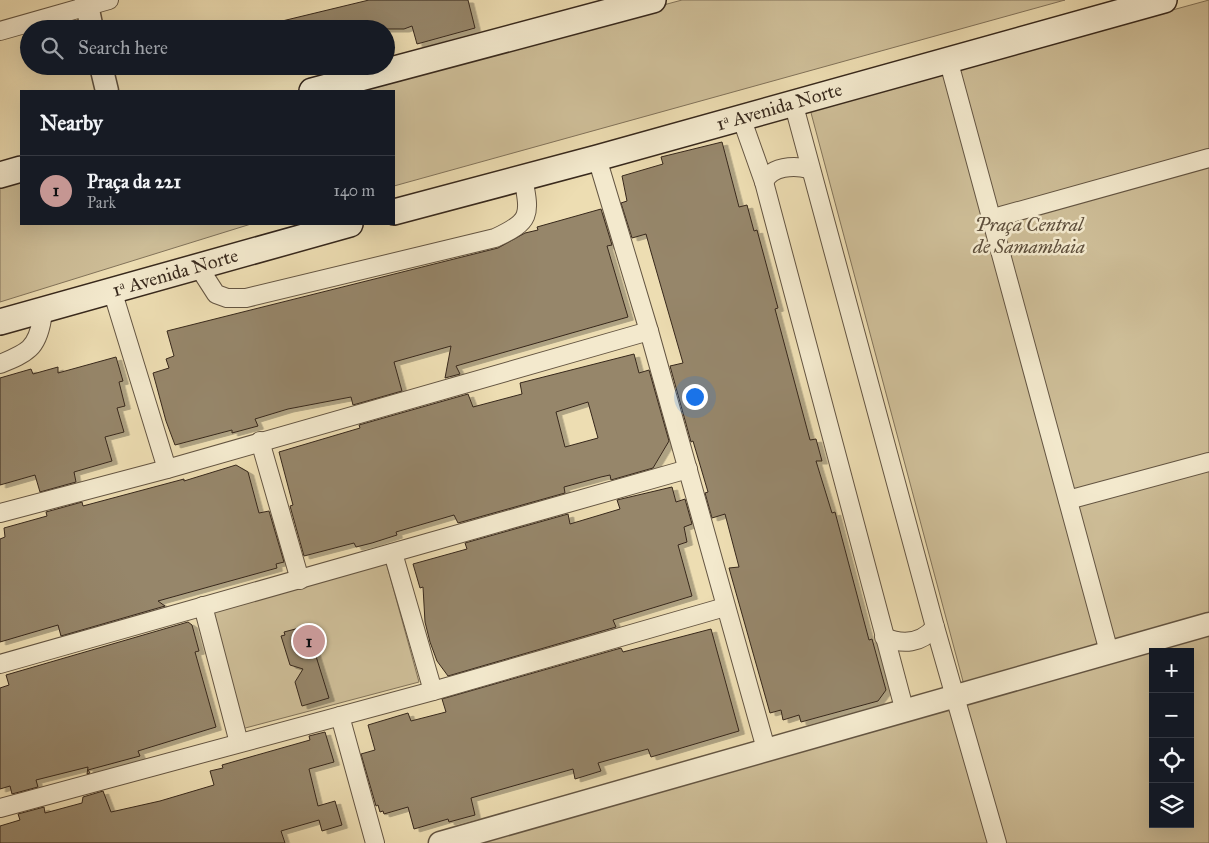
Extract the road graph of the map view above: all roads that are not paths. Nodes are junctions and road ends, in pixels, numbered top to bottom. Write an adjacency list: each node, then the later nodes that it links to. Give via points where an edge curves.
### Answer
1 (653, 0): 9 (main road)
2 (1164, 0): 8 (main road, 1ᵃ Avenida Norte)
3 (94, 2): 4 (street); 5 (street)
4 (36, 20)
5 (93, 20)
6 (20, 25): 7 (street)
7 (0, 31)
8 (948, 59): 14 (main road, 1ᵃ Avenida Norte); 24 (street)
9 (395, 69)
10 (103, 75): 12 (street)
11 (372, 75): 13 (main road)
12 (107, 90)
13 (316, 90)
14 (793, 102): 15 (main road, 1ᵃ Avenida Norte); 18 (street)
15 (741, 117): 16 (main road, 1ᵃ Avenida Norte); 22 (street)
16 (597, 158): 21 (main road, 1ᵃ Avenida Norte); 31 (street)
17 (1209, 158): 24 (street)
18 (809, 168): 22 (street, via 774,171); 44 (street)
19 (20, 169): 20 (main road)
20 (0, 175)
21 (523, 177): 23 (main road, 1ᵃ Avenida Norte); 27 (street, via 528,206 525,218 517,228 495,238 246,298 216,294)
22 (764, 182): 45 (street)
23 (395, 212)
24 (990, 219): 37 (street)
25 (344, 225): 26 (main road, 1ᵃ Avenida Norte)
26 (311, 230): 27 (main road, 1ᵃ Avenida Norte)
27 (198, 266): 28 (main road, 1ᵃ Avenida Norte)
28 (112, 290): 29 (main road, 1ᵃ Avenida Norte); 35 (street)
29 (38, 312): 30 (main road, 1ᵃ Avenida Norte); 32 (street, via 42,319 34,346 21,356)
30 (0, 322)
31 (649, 331): 33 (street); 36 (street)
32 (0, 364)
33 (260, 441): 35 (street); 40 (street)
34 (1209, 462): 37 (street)
35 (167, 469): 38 (street)
36 (688, 469): 39 (street); 42 (street)
37 (1068, 500): 46 (street)
38 (0, 513)
39 (393, 553): 40 (street); 48 (street)
40 (300, 580): 41 (street)
41 (203, 606): 47 (street); 52 (street)
42 (725, 607): 48 (street); 53 (street)
43 (1209, 624): 46 (street)
44 (935, 627): 45 (street, via 912,642 896,643); 49 (street)
45 (884, 637): 50 (street)
46 (1109, 652): 49 (street)
47 (0, 664)
48 (433, 691): 51 (street)
49 (956, 697): 50 (street); 57 (street)
50 (905, 712): 53 (street)
51 (340, 716): 52 (street); 55 (street)
52 (239, 743): 54 (street)
53 (766, 749): 56 (street)
54 (0, 808)
55 (375, 843)
56 (440, 843)
57 (997, 843)

